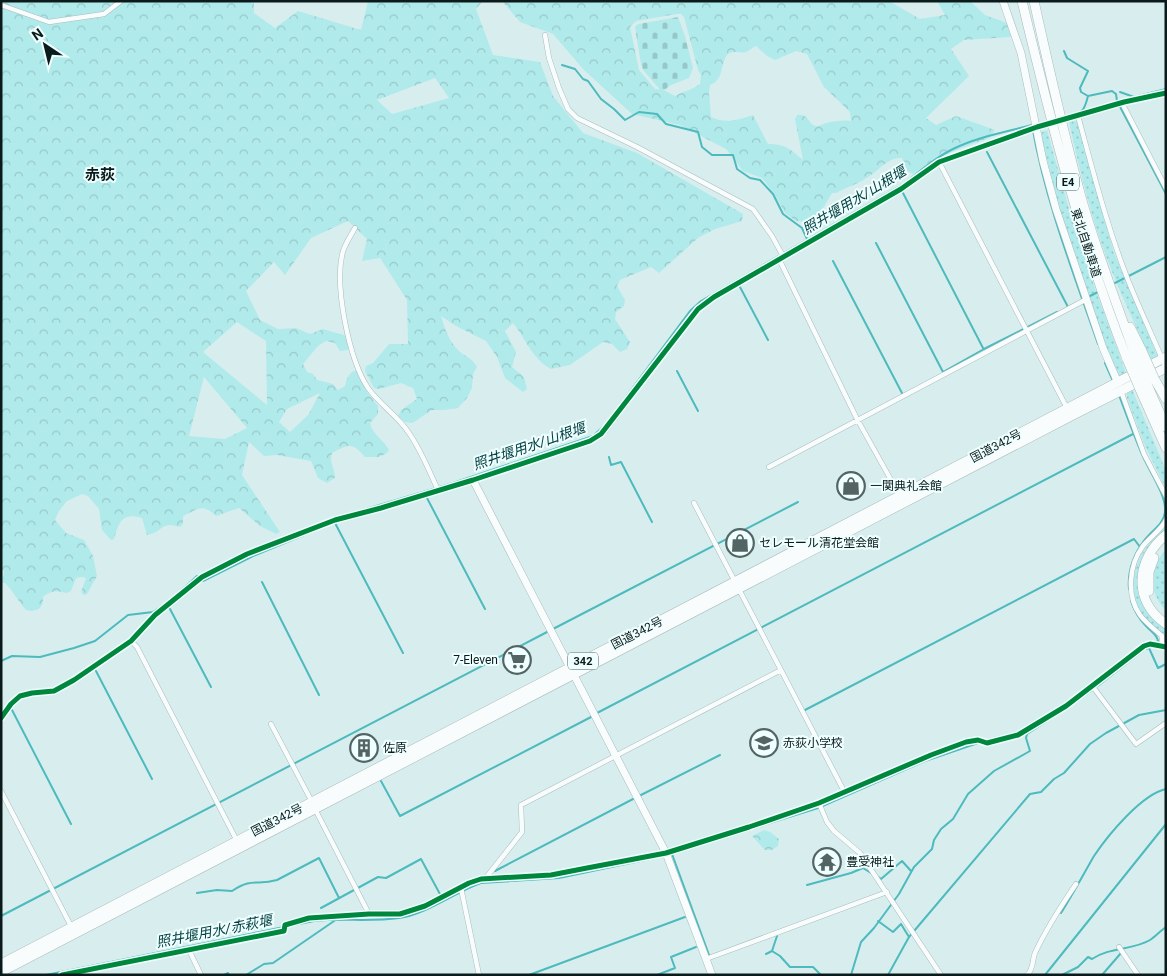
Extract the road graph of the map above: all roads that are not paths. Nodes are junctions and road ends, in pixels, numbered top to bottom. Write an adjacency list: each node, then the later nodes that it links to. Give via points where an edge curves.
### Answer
1 (121, 1): 5 (street, via 104,14 49,22)
2 (1003, 1): 11 (street, via 1021,53)
3 (1022, 1): 18 (highway, 東北自動車道 / E4, via 1075,208 1102,291)
4 (1034, 1): 18 (highway, 東北自動車道 / E4, via 1068,147 1098,251)
5 (1, 6)
6 (545, 35): 15 (street, via 559,88 568,109 577,118 753,209 772,236)
7 (1166, 93): 8 (street)
8 (1122, 103): 9 (street); 13 (street)
9 (1078, 116): 10 (street); 19 (street, via 1115,245)
10 (1066, 119)
11 (1039, 126): 12 (street); 16 (street, via 1043,161)
12 (939, 162): 15 (street, via 847,222); 17 (street)
13 (1166, 188)
14 (355, 228): 31 (street, via 346,242 340,267 346,328 353,353 373,395 409,432)
15 (781, 258): 24 (street); 30 (street, via 698,309 601,434 590,441)
16 (1086, 300): 17 (street); 21 (street, via 1102,348)
17 (1027, 330): 23 (street); 24 (street)
18 (1134, 355): 20 (highway, 東北自動車道 / E4, bridge); 20 (highway, bridge)
19 (1165, 363): 21 (highway, 国道342号 / 342)
20 (1147, 384): 22 (highway); 25 (highway, 東北自動車道 / E4); 26 (highway, 東北自動車道 / E4)
21 (1120, 386): 23 (highway, 国道342号 / 342); 32 (street, via 1144,454)
22 (1166, 399)
23 (1069, 412): 33 (highway, 国道342号 / 342)
24 (857, 419): 29 (street); 33 (street)
25 (1166, 427)
26 (1161, 438): 27 (highway, 東北自動車道 / E4); 28 (highway, E4)
27 (1166, 448)
28 (1166, 452)
29 (769, 467)
30 (473, 480): 31 (street); 44 (street)
31 (438, 490): 41 (street, via 335,520 247,554 202,577 155,614)
32 (1166, 496)
33 (902, 500): 38 (highway, 国道342号 / 342)
34 (694, 503): 38 (street)
35 (1166, 520): 42 (street, via 1141,548 1131,578 1136,609 1162,636)
36 (1166, 535): 40 (highway, via 1146,559 1142,590 1149,606)
37 (1166, 542): 39 (highway, via 1153,559 1148,580 1150,596)
38 (737, 586): 43 (street); 44 (highway, 国道342号 / 342)
39 (1166, 617)
40 (1166, 624)
41 (131, 641): 46 (street, via 64,687 20,696); 54 (street, via 137,647)
42 (1164, 646): 45 (street, via 1144,646)
43 (781, 670): 49 (street); 51 (street)
44 (572, 671): 49 (street); 53 (highway, 国道342号 / 342)
45 (1093, 687): 47 (street, via 1136,744); 51 (street, via 1018,735 987,743 978,740 966,742)
46 (1, 718)
47 (1166, 723)
48 (271, 724): 53 (street)
49 (617, 755): 55 (street); 56 (street, via 521,805 522,832)
50 (1, 791): 61 (street)
51 (845, 792): 52 (street)
52 (819, 803): 55 (street); 59 (street, via 827,822 860,853)
53 (314, 806): 54 (highway, 国道342号 / 342); 60 (street)
54 (238, 844): 61 (highway, 国道342号 / 342)
55 (666, 852): 56 (street, via 551,874); 64 (street)
56 (485, 879): 58 (street)
57 (1076, 884): 73 (street, via 1034,954 1031,972)
58 (461, 888): 60 (street, via 400,914); 70 (street)
59 (886, 892): 64 (street); 72 (street)
60 (369, 914): 63 (street, via 309,918 285,925 284,931)
61 (74, 930): 65 (highway, 国道342号 / 342); 66 (highway, 国道342号 / 342)
62 (1119, 947): 67 (street)
63 (189, 950): 68 (street); 69 (street)
64 (706, 959): 71 (street)
65 (1, 964)
66 (1, 972)
67 (1137, 974)
68 (62, 975)
69 (201, 975)
70 (479, 975)
71 (712, 975)
72 (941, 975)
73 (1027, 975)

